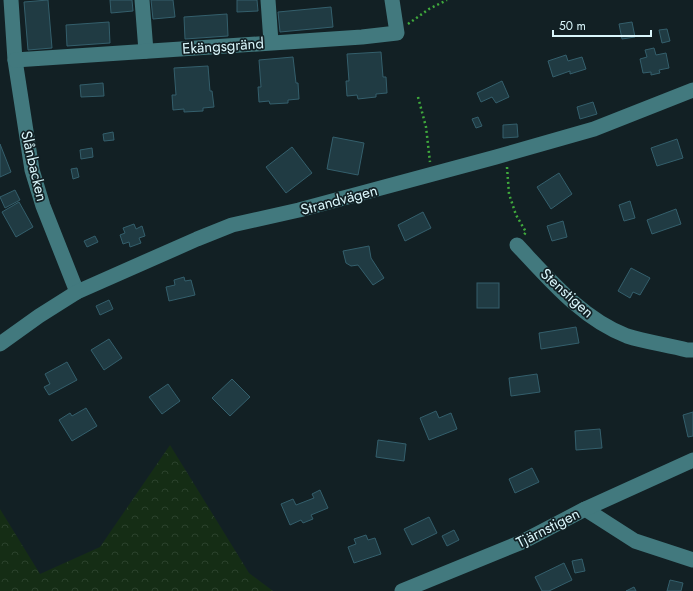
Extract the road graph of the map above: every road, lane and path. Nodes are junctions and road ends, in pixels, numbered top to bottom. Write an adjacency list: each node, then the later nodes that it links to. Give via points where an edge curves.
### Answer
1 (11, 0): 7 (street, Slånbacken)
2 (142, 0): 9 (street)
3 (268, 0): 8 (street)
4 (392, 0): 6 (street)
5 (447, 0): 6 (path, via 429,9)
6 (397, 33): 8 (street, Ekängsgränd)
7 (7, 36): 10 (street, Slånbacken)
8 (271, 42): 9 (street, Ekängsgränd)
9 (146, 51): 10 (street, Ekängsgränd)
10 (15, 60): 17 (street, Slånbacken, via 32,170)
11 (693, 90): 13 (street, Strandvägen, via 594,129)
12 (418, 98): 14 (path, via 426,127)
13 (504, 155): 14 (street, Strandvägen); 15 (path, via 509,194 516,215)
14 (433, 174): 17 (street, Strandvägen, via 232,225)
15 (526, 232)
16 (517, 245): 19 (street, Stenstigen, via 593,318 627,336)
17 (76, 292): 18 (street, Strandvägen)
18 (0, 344)
19 (693, 350)
20 (693, 460): 21 (street, Tjärnstigen)
21 (585, 509): 22 (street, via 636,541); 23 (street, Tjärnstigen, via 522,542)
22 (693, 560)
23 (402, 591)

